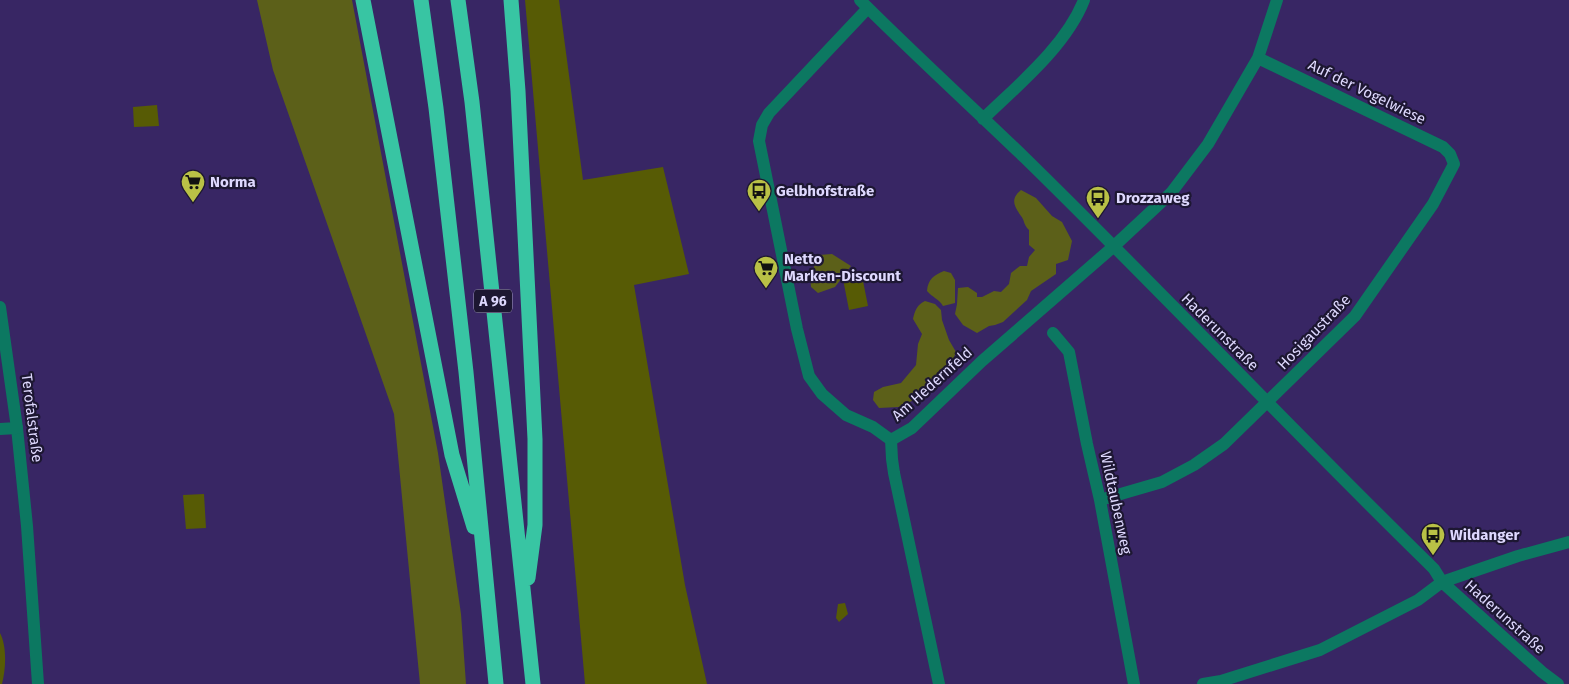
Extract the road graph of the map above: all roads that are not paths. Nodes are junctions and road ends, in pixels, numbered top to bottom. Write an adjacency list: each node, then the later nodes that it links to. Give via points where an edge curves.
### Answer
1 (363, 0): 20 (highway, via 452,455)
2 (421, 0): 20 (highway, A 96, via 466,372)
3 (458, 0): 22 (highway, A 96, via 473,112)
4 (511, 0): 22 (highway, via 535,439 535,525)
5 (1084, 0): 9 (street, via 1061,39)
6 (1278, 0): 8 (street)
7 (864, 4): 9 (street, Haderunstraße); 17 (street, via 769,113 762,125 759,141 809,376 822,394 846,415 873,427)
8 (1258, 58): 10 (street, Auf der Vogelwiese, via 1442,146); 11 (street, via 1208,144 1171,193)
9 (983, 119): 11 (street, Haderunstraße)
10 (1454, 164): 14 (street, Hosigaustraße, via 1433,204 1355,316)
11 (1113, 247): 14 (street, Haderunstraße); 17 (street, Am Hedernfeld, via 982,361 912,428)
12 (0, 307): 15 (street, Terofalstraße)
13 (1053, 333): 18 (street, Wildtaubenweg, via 1069,352)
14 (1267, 403): 18 (street, Hosigaustraße, via 1224,444 1194,465 1162,482); 21 (street, Haderunstraße, via 1434,569)
15 (17, 428): 16 (street); 23 (street, Terofalstraße)
16 (0, 429)
17 (891, 440): 26 (street, Am Hedernfeld, via 894,473)
18 (1100, 500): 27 (street, Wildtaubenweg)
19 (1569, 542): 21 (street)
20 (484, 559): 24 (highway, A 96)
21 (1442, 582): 28 (street, via 1418,600 1320,650); 29 (street, Haderunstraße)
22 (525, 602): 25 (highway, A 96)
23 (38, 684)
24 (496, 684)
25 (533, 684)
26 (939, 684)
27 (1134, 684)
28 (1203, 684)
29 (1558, 684)

